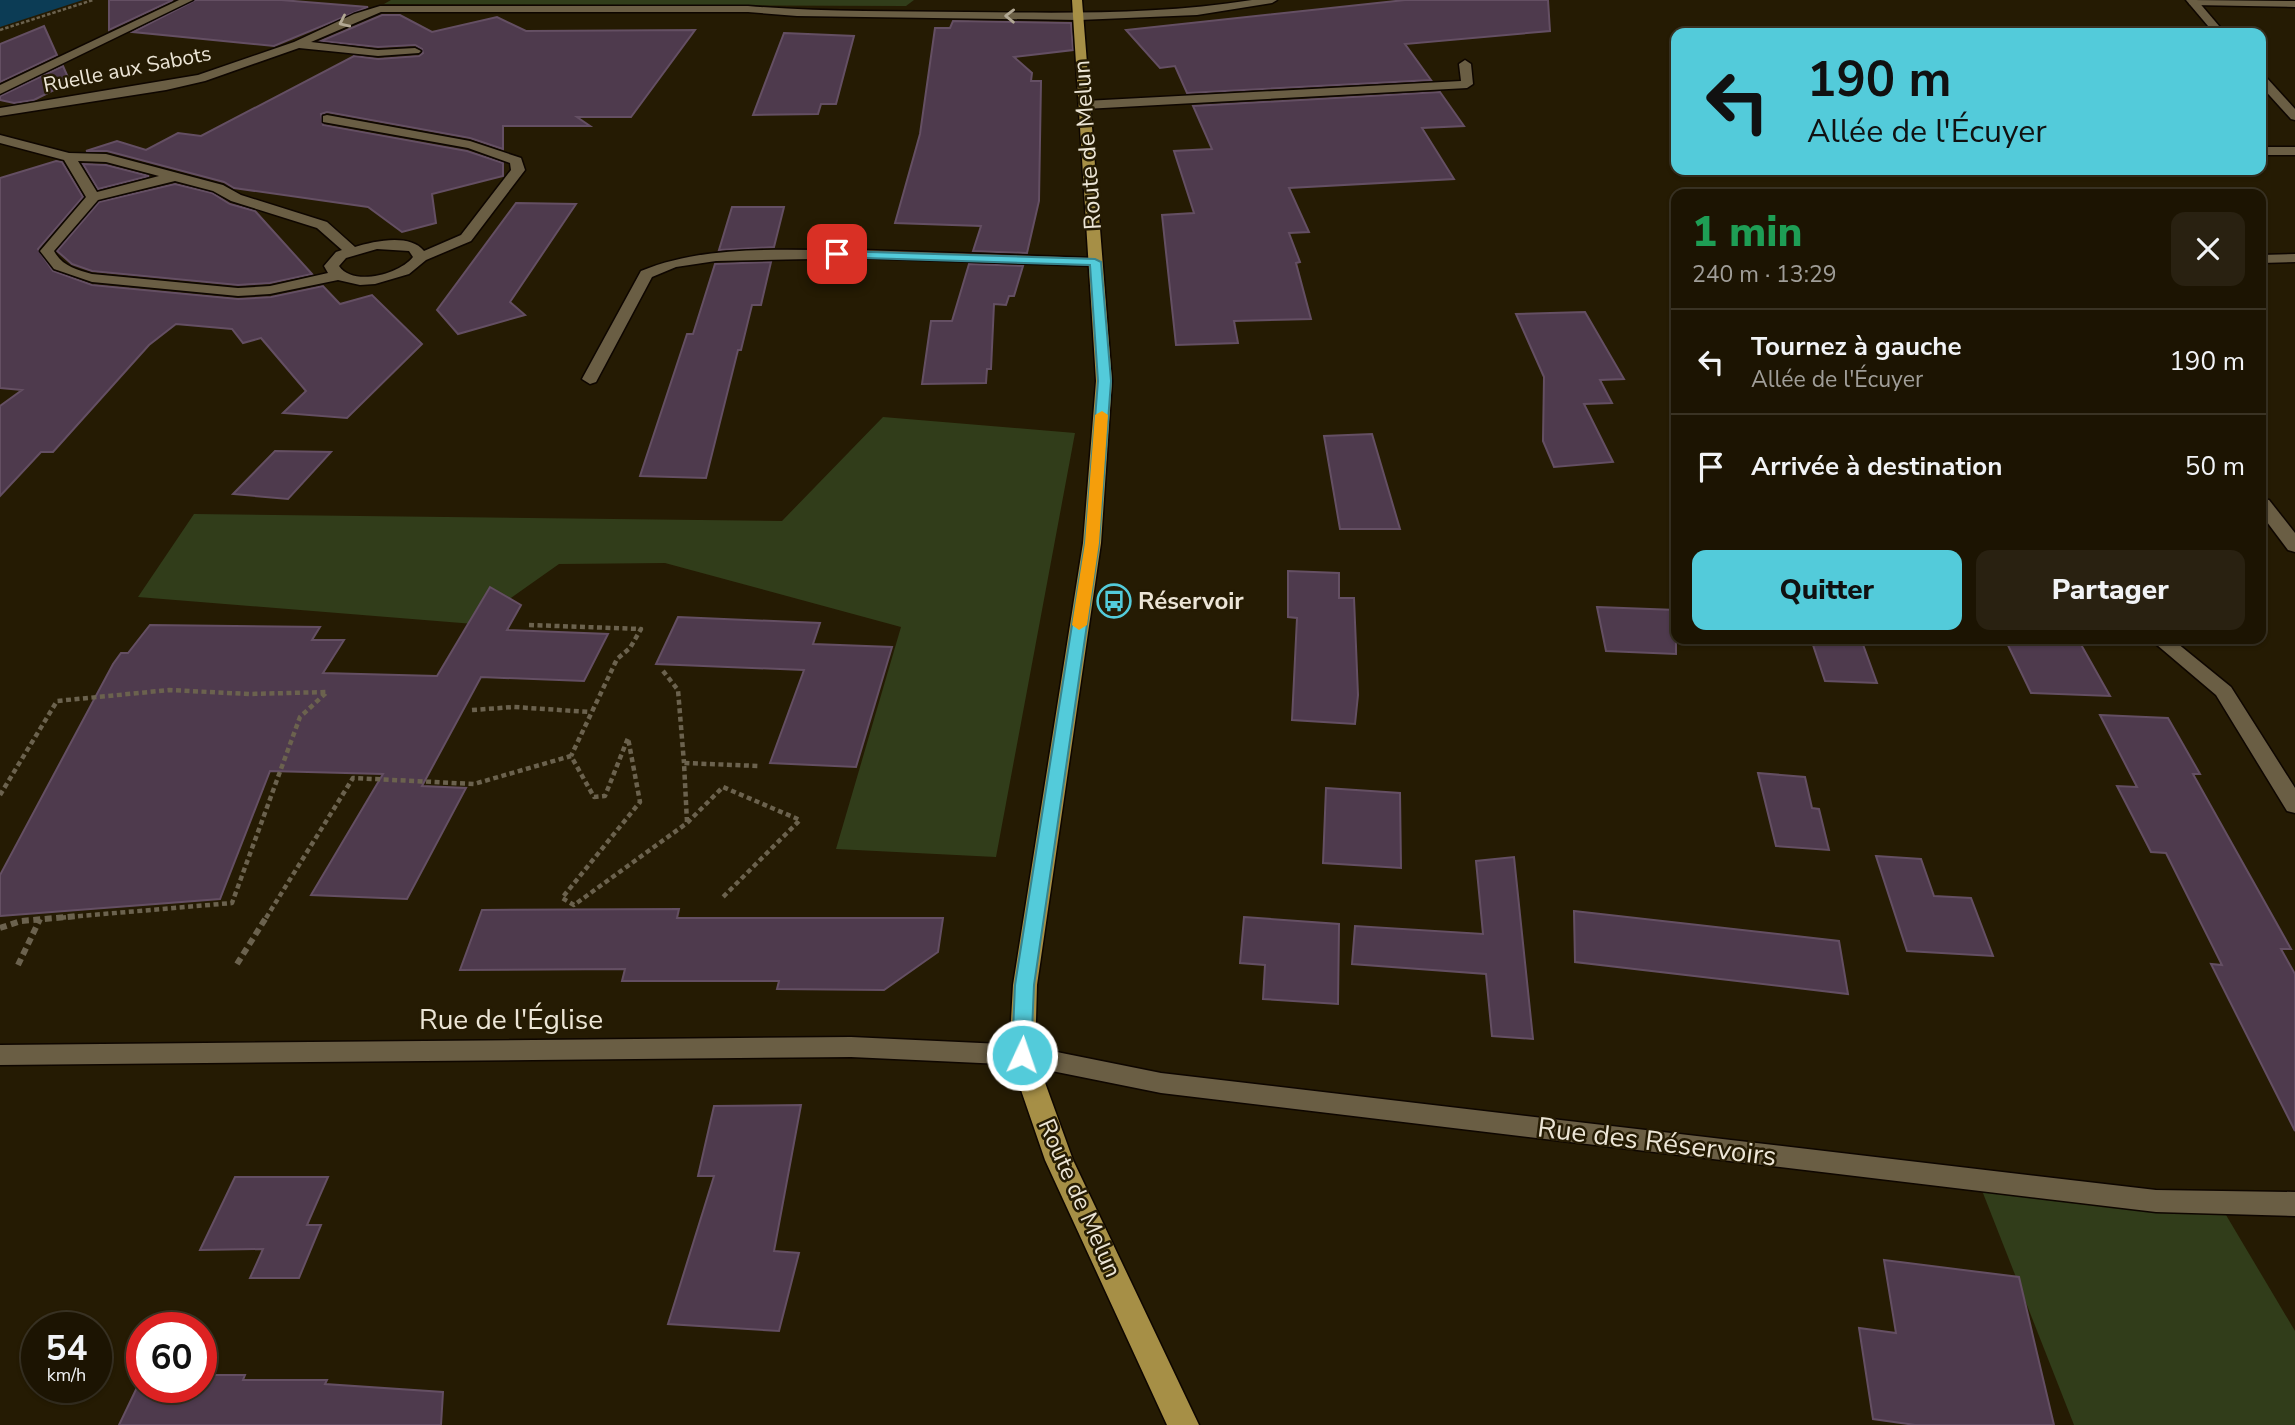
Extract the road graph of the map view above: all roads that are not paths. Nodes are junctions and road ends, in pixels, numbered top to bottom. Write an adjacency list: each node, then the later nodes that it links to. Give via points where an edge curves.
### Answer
1 (188, 0): 11 (street)
2 (1272, 0): 5 (street, Ruelle aux Sabots, via 1197,12)
3 (2192, 1): 4 (street); 6 (street)
4 (2295, 5)
5 (1078, 9): 7 (street, Ruelle aux Sabots, one-way to 7, via 797,13 748,9 380,9); 12 (main road, Route de Melun)
6 (2216, 28)
7 (298, 44): 8 (street, Ruelle aux Sabots, via 378,53); 13 (street, Ruelle aux Sabots, via 166,86)
8 (415, 51)
9 (1465, 64): 12 (street, via 1467,84)
10 (2266, 84): 14 (street)
11 (0, 90)
12 (1085, 105): 26 (main road, Route de Melun)
13 (0, 111)
14 (2294, 113)
15 (327, 119): 23 (street, via 353,127 475,144 516,161 518,170 467,238)
16 (0, 139): 19 (street)
17 (2266, 151): 18 (street)
18 (2295, 151)
19 (69, 157): 20 (street, via 106,158); 21 (street)
20 (175, 176): 21 (street); 22 (street, via 322,225)
21 (93, 197): 27 (street, via 47,251 50,260 74,274 238,292)
22 (352, 251): 23 (street, via 377,244 403,245 413,247); 27 (street, via 334,261 332,271)
23 (421, 257): 27 (street, via 412,268 388,277 359,280)
24 (2295, 258): 25 (street)
25 (2266, 259)
26 (1095, 262): 28 (street, via 861,254 673,262 646,274); 34 (main road, Route de Melun, via 1104,381 1092,543 1025,985)
27 (337, 275)
28 (590, 379)
29 (2266, 508): 30 (street)
30 (2295, 546)
31 (2166, 644): 32 (street, via 2224,691)
32 (2295, 806)
33 (0, 1055): 34 (street, Rue de l'Église, via 851,1047)
34 (1022, 1055): 35 (street, Rue des Réservoirs, via 1161,1083 2128,1197); 36 (main road, Route de Melun, via 1059,1160)
35 (2295, 1204)
36 (1184, 1425)

